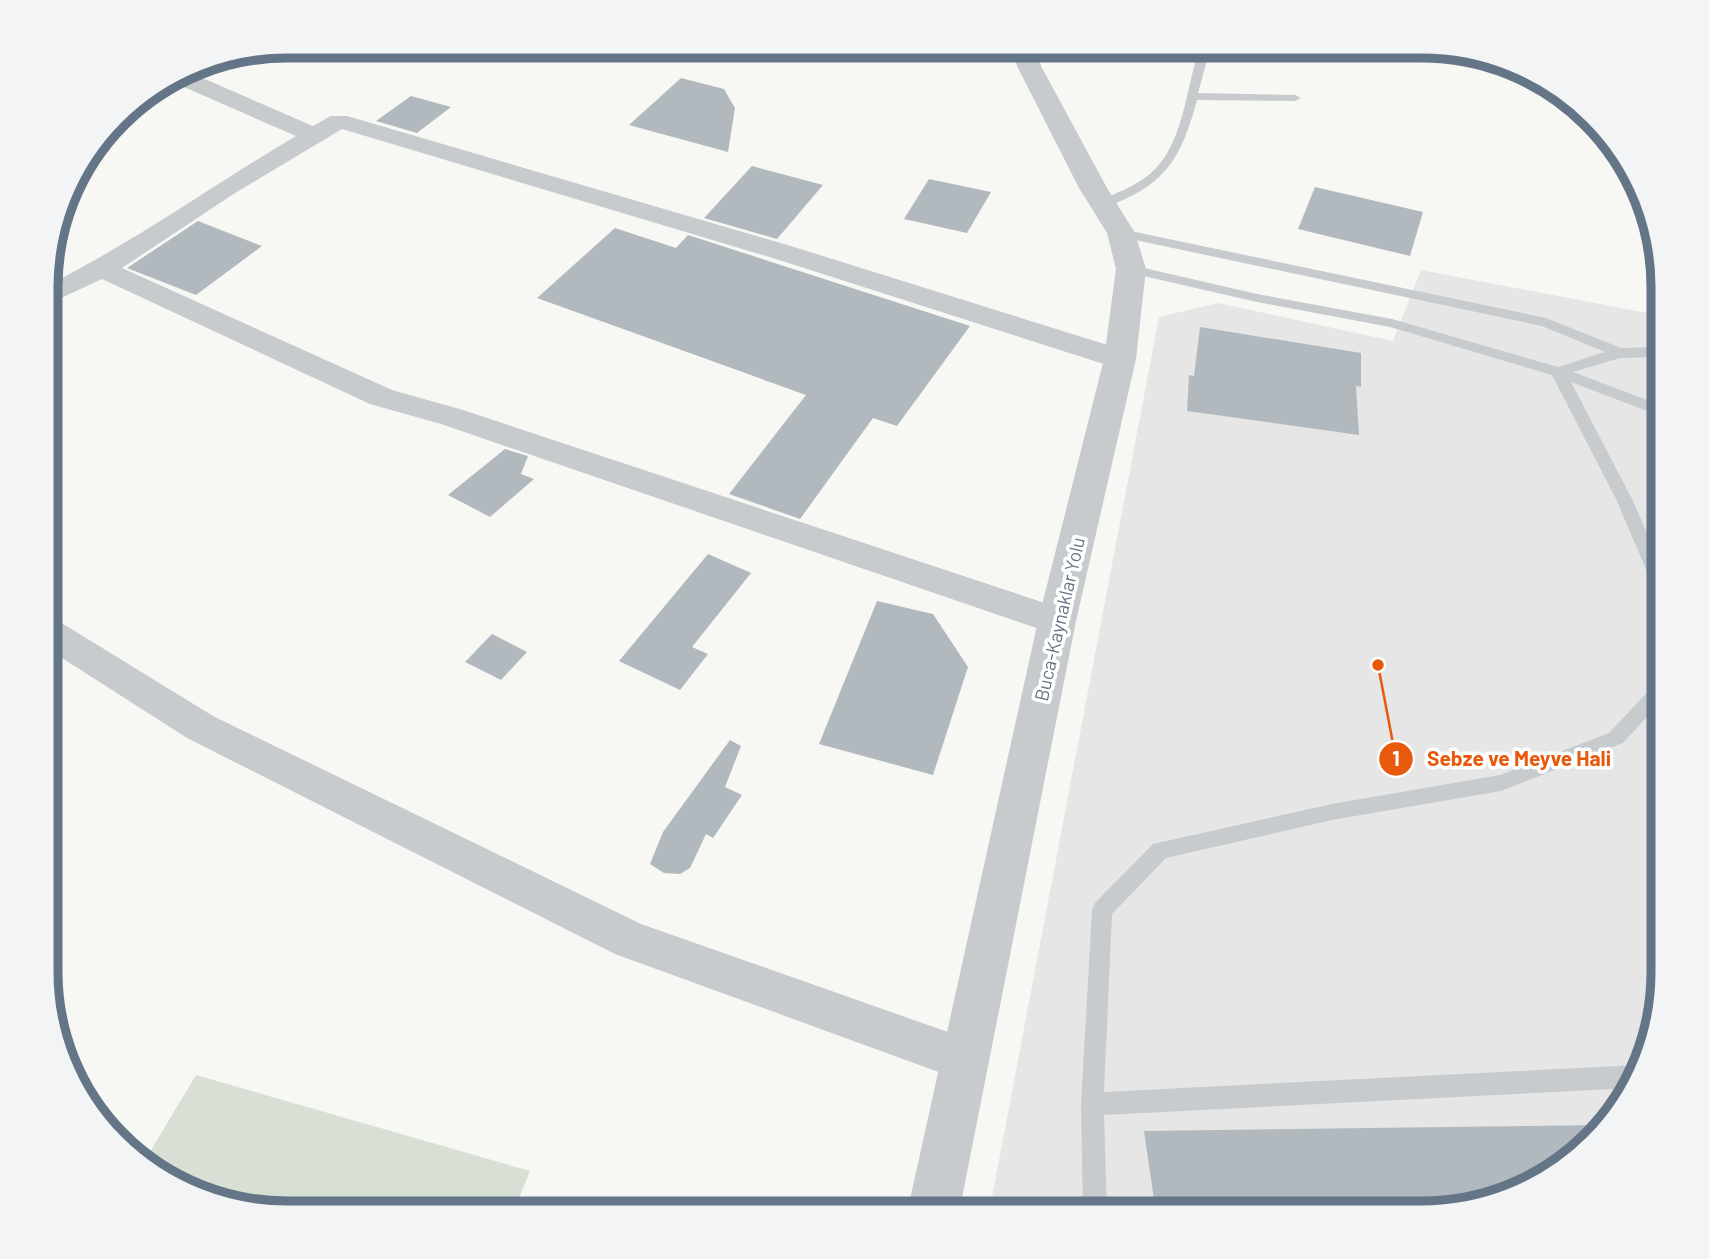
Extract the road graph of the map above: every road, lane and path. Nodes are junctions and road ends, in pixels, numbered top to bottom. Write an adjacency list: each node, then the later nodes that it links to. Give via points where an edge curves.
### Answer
1 (1027, 58): 9 (street)
2 (1202, 58): 6 (lane)
3 (1255, 58): 4 (lane)
4 (1308, 59)
5 (188, 80): 8 (street)
6 (1191, 96): 7 (lane); 9 (lane, via 1174,150 1159,173 1129,192)
7 (1295, 98)
8 (315, 136): 10 (street, via 233,183); 14 (street, via 339,121 785,253)
9 (1118, 235): 13 (lane, via 1546,322); 14 (street, Buca-Kaynaklar Yolu); 15 (lane, via 1257,298 1392,323)
10 (102, 269): 11 (street); 18 (street, via 381,397)
11 (58, 289)
12 (1651, 352): 13 (lane)
13 (1619, 353): 15 (lane)
14 (1120, 359): 18 (street, Buca-Kaynaklar Yolu)
15 (1558, 372): 16 (lane); 17 (lane)
16 (1651, 407)
17 (1651, 561)
18 (1057, 621): 21 (street, Buca-Kaynaklar Yolu)
19 (58, 638): 21 (street, via 200,727 630,940)
20 (1651, 700): 23 (lane, via 1616,738 1501,783 1332,812 1160,850 1102,910)
21 (966, 1060): 24 (street, Buca-Kaynaklar Yolu)
22 (1626, 1077): 23 (lane)
23 (1092, 1104): 25 (lane)
24 (936, 1201)
25 (1095, 1201)

